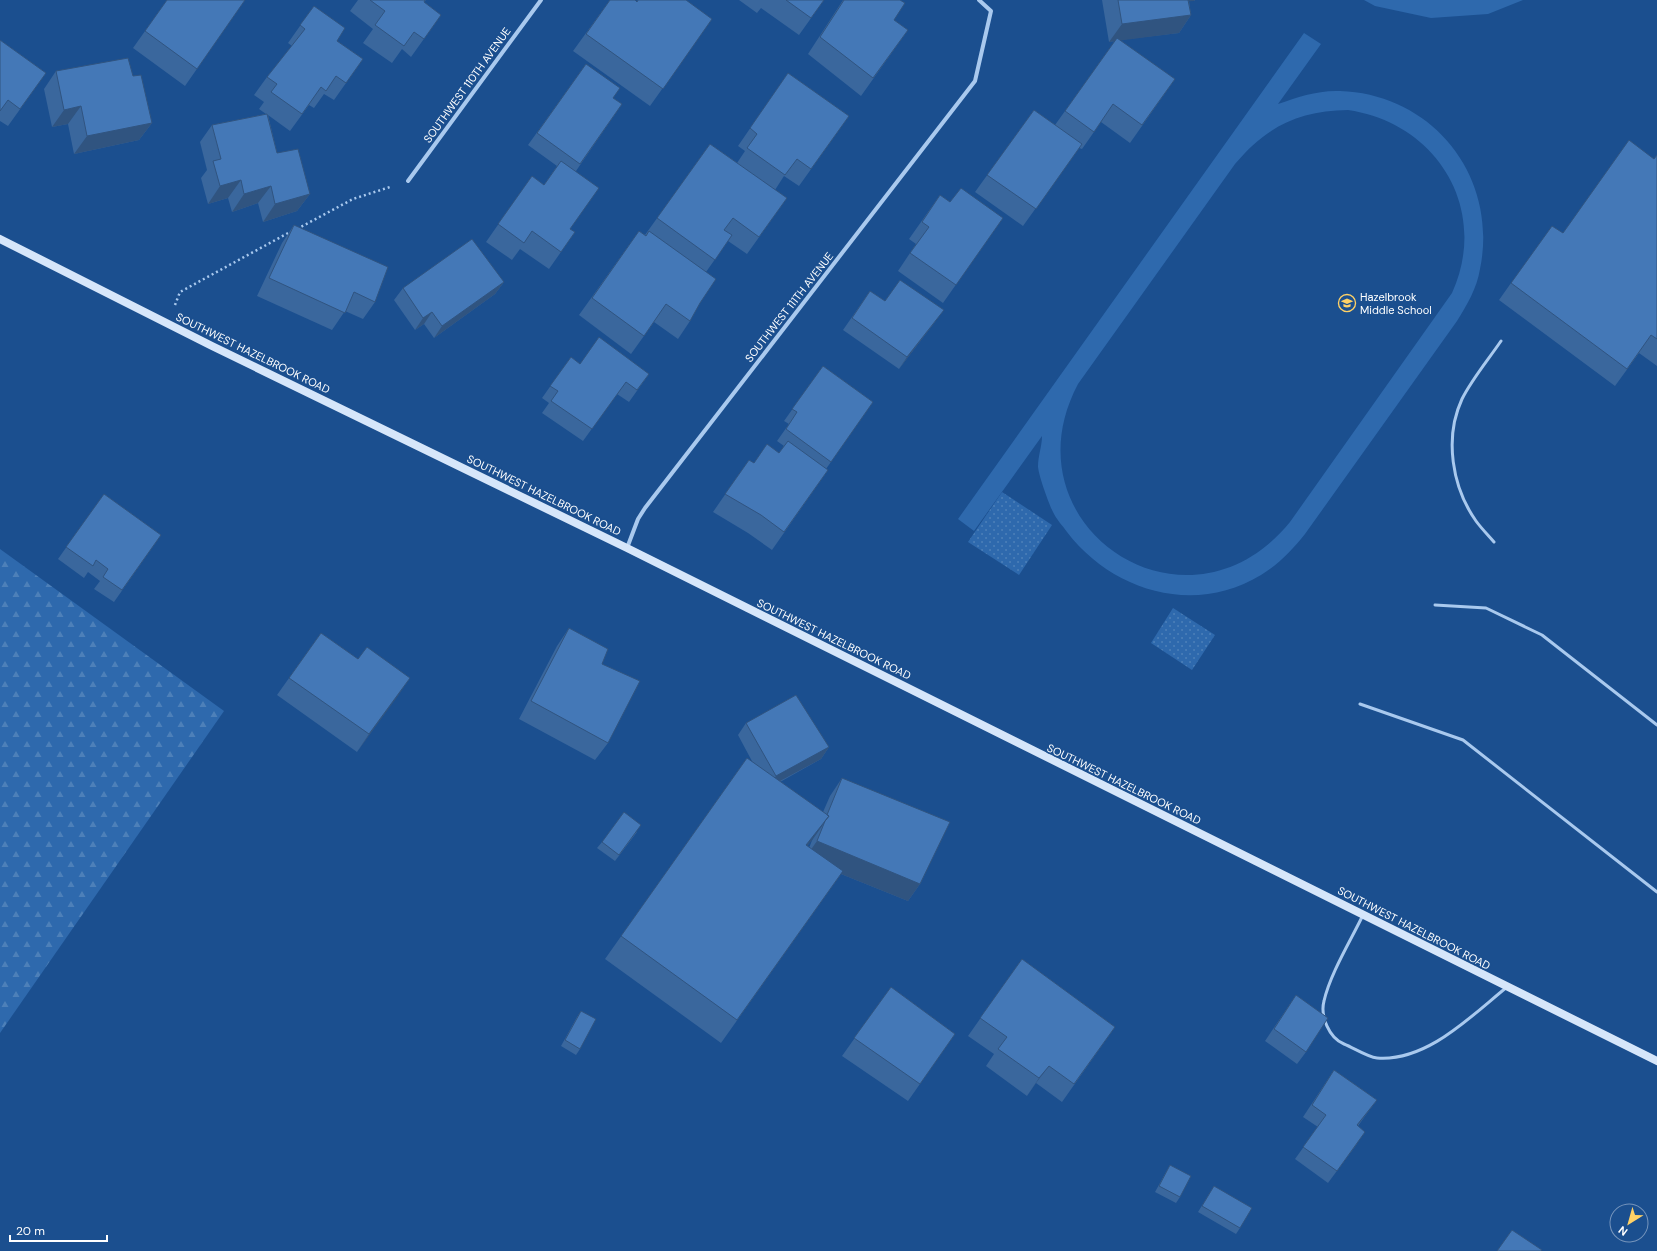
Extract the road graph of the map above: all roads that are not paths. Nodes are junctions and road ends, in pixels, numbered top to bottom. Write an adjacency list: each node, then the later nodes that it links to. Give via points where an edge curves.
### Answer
1 (541, 0): 3 (street, SOUTHWEST 110TH AVENUE)
2 (979, 0): 7 (street, SOUTHWEST 111TH AVENUE, via 991,10 975,81 645,508)
3 (408, 181)
4 (0, 239): 7 (street, SOUTHWEST HAZELBROOK ROAD)
5 (1501, 341): 6 (lane, via 1462,400 1452,432 1451,456 1461,492 1476,521)
6 (1494, 542)
7 (627, 548): 12 (street, SOUTHWEST HAZELBROOK ROAD)
8 (1435, 606): 10 (lane, via 1486,608 1542,636)
9 (1360, 704): 11 (lane, via 1463,740)
10 (1657, 725)
11 (1657, 892)
12 (1363, 915): 13 (street, SOUTHWEST HAZELBROOK ROAD); 13 (lane, via 1334,974 1324,1001 1325,1022 1337,1041 1376,1058 1403,1057 1446,1037)
13 (1507, 987): 14 (street, SOUTHWEST HAZELBROOK ROAD)
14 (1657, 1061)

